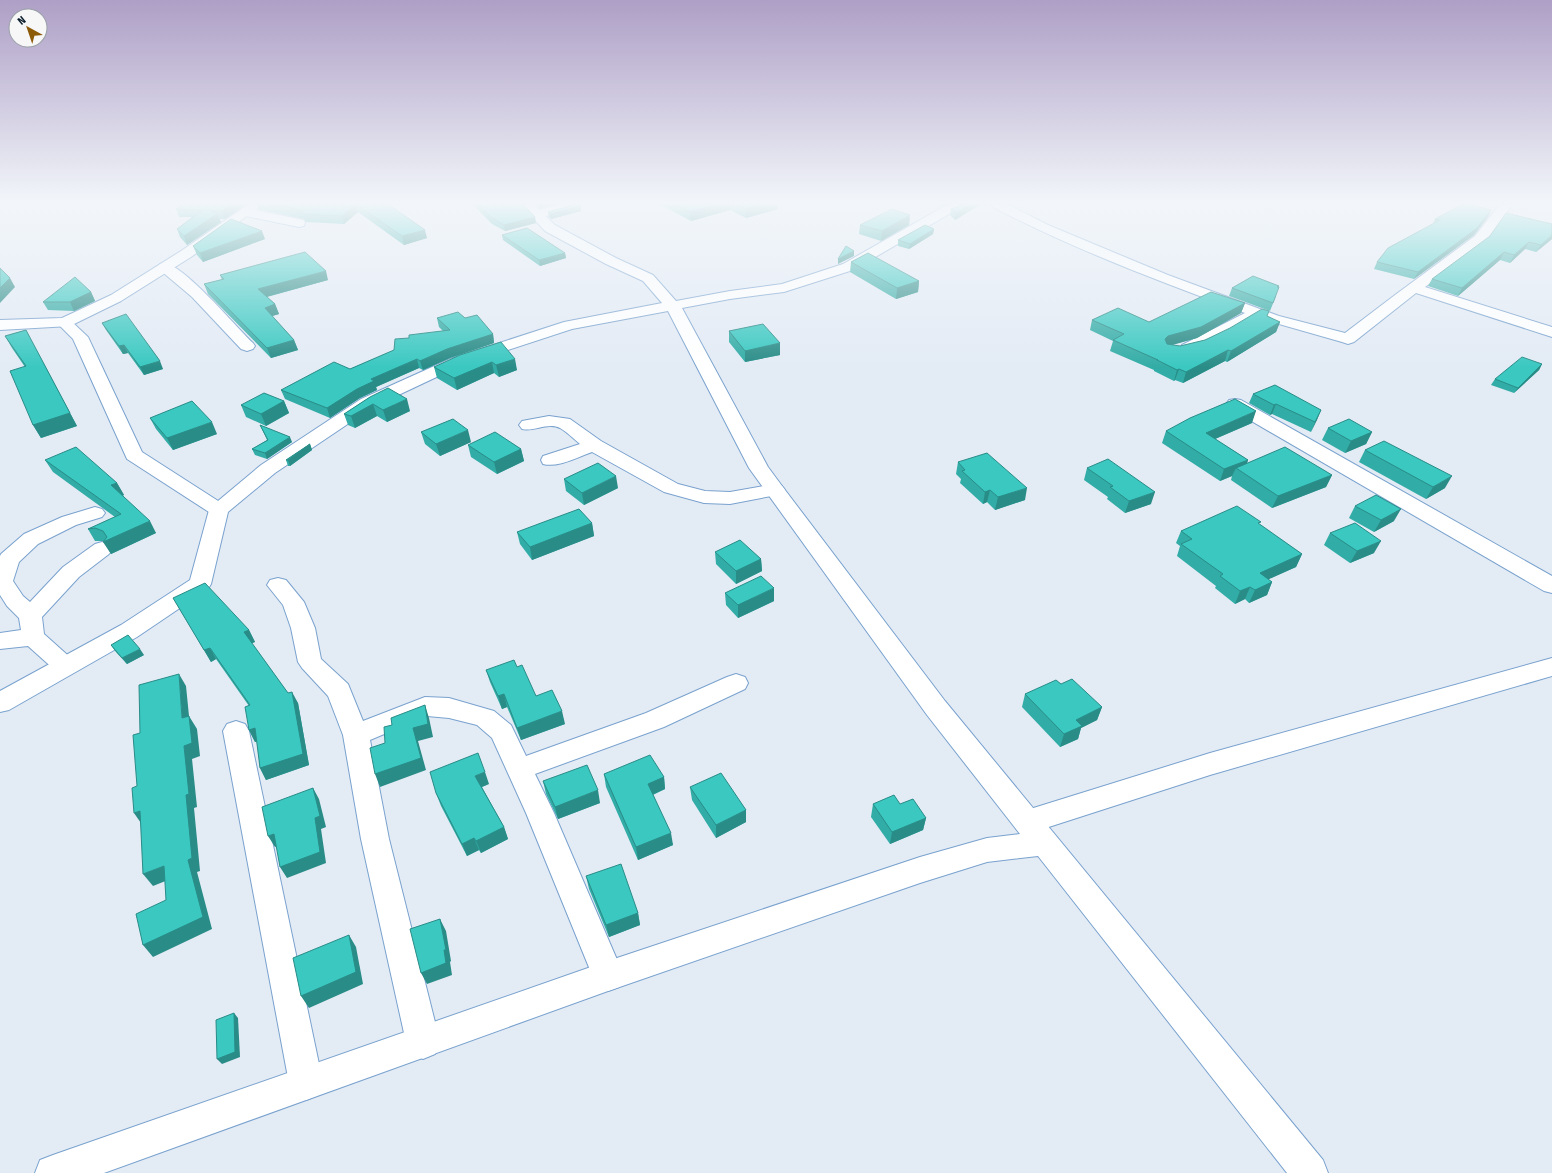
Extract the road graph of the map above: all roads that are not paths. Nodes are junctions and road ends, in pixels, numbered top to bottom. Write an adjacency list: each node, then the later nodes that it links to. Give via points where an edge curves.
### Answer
1 (177, 259): 6 (street)
2 (607, 259): 8 (street, via 648,278)
3 (862, 259): 8 (street, via 848,267 784,288)
4 (1117, 259): 9 (street)
5 (1453, 259): 7 (street)
6 (165, 267): 10 (street, via 116,298); 13 (street, via 180,277)
7 (1414, 288): 9 (street, via 1348,339 1274,320); 12 (street)
8 (673, 306): 19 (street, via 759,468); 20 (street, via 569,325 456,362 366,403 268,469)
9 (1257, 313): 14 (street, via 1194,346)
10 (65, 322): 11 (street); 20 (street, via 80,337 134,455)
11 (0, 325)
12 (1552, 332)
13 (248, 346)
14 (1171, 351)
15 (1235, 404): 24 (street)
16 (528, 425): 17 (street, via 549,421 564,423)
17 (594, 444): 18 (street); 19 (street, via 671,488 704,497 730,498)
18 (550, 460)
19 (775, 490): 34 (street, via 936,708)
20 (219, 510): 27 (street, via 200,584 129,631)
21 (95, 513): 25 (street, via 69,521 30,539 9,559 2,581)
22 (102, 549): 25 (street, via 71,572)
23 (278, 585): 32 (street, via 293,602 303,628 310,662 339,691)
24 (1552, 586)
25 (32, 626): 26 (street); 27 (street)
26 (0, 641)
27 (65, 666): 30 (street)
28 (1552, 667): 34 (street, via 1210,764)
29 (736, 683): 33 (street, via 655,720)
30 (0, 703)
31 (236, 731): 37 (street)
32 (356, 735): 33 (street, via 425,706 450,708 485,718 502,732); 36 (street, via 375,839)
33 (519, 769): 35 (street)
34 (1036, 832): 35 (street); 39 (street)
35 (608, 976): 36 (street)
36 (423, 1042): 37 (street)
37 (306, 1083): 38 (street)
38 (53, 1173)
39 (1310, 1173)

